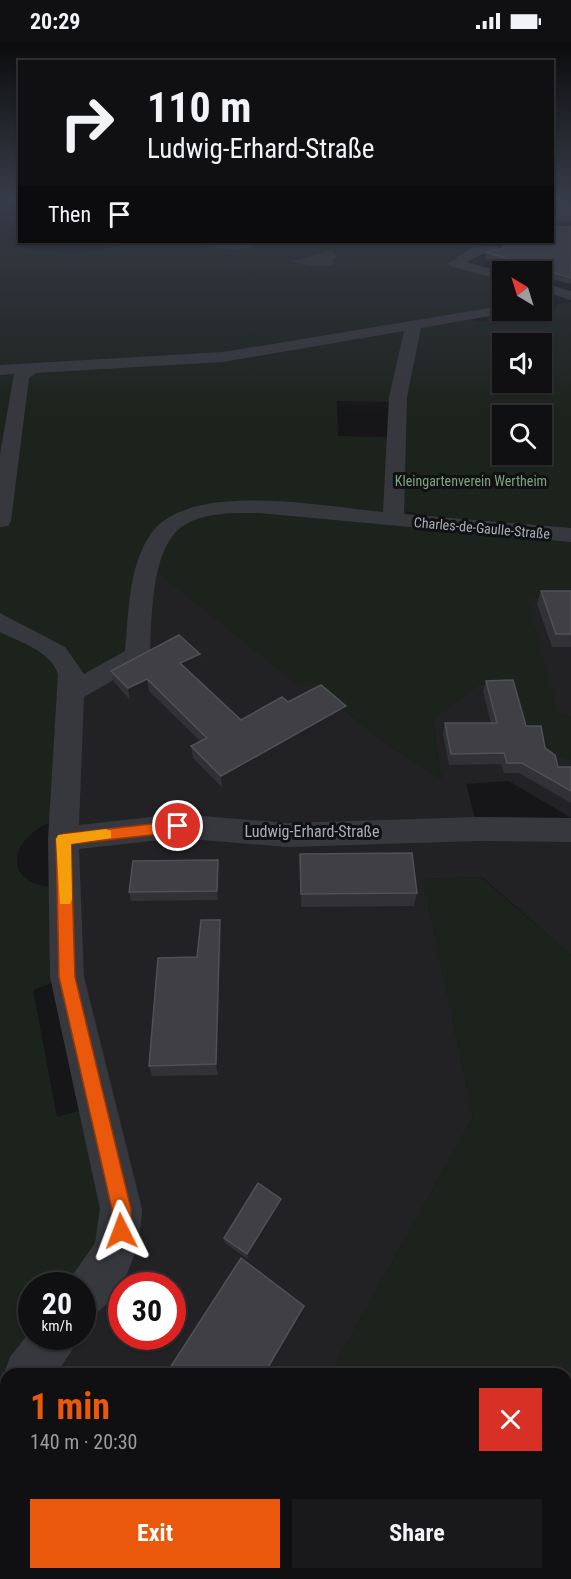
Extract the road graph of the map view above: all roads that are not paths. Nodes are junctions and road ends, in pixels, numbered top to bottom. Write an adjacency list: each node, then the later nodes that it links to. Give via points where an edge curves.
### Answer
1 (552, 290): 2 (street)
2 (571, 297): 3 (street)
3 (552, 301)
4 (492, 312): 5 (street)
5 (414, 325): 7 (street, via 223,357); 8 (street, via 406,346 396,402)
6 (0, 370): 7 (street)
7 (30, 370): 9 (street, via 21,376)
8 (393, 520): 10 (street, Charles-de-Gaulle-Straße); 12 (street, Charles-de-Gaulle-Straße, via 259,507 223,508 193,514 169,525 148,564 137,655)
9 (0, 521)
10 (571, 535)
11 (0, 621): 12 (street, via 57,655 69,670)
12 (71, 693): 14 (street)
13 (571, 830): 14 (street, Ludwig-Erhard-Straße, via 288,834 178,826)
14 (63, 839): 15 (street, via 67,977 122,1209 114,1257)
15 (96, 1281)
16 (45, 1350): 17 (street)
17 (31, 1368)

